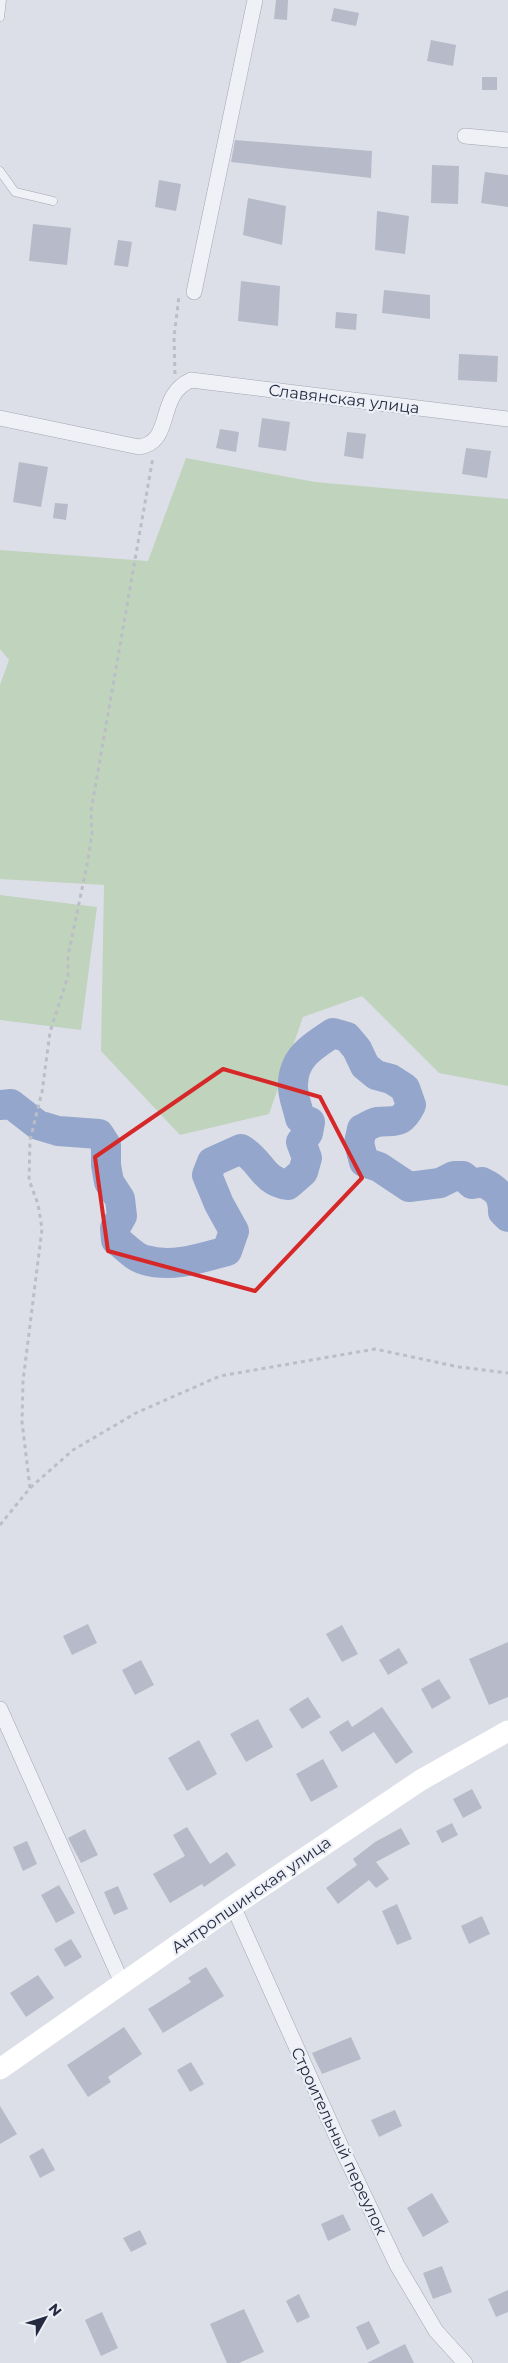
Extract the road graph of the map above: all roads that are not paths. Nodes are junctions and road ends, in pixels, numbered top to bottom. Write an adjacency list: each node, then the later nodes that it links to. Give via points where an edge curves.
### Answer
1 (2, 0): 3 (lane)
2 (255, 0): 8 (street)
3 (0, 17)
4 (465, 136): 5 (street)
5 (508, 140)
6 (0, 171): 7 (lane, via 15,192)
7 (53, 201)
8 (186, 292)
9 (0, 418): 10 (street, Славянская улица, via 139,447 149,446 156,441 177,389 191,380)
10 (508, 419)
11 (0, 1709): 14 (street)
12 (508, 1730): 13 (street, Антропшинская улица, via 421,1780)
13 (233, 1906): 14 (street, Антропшинская улица); 16 (street, Строительный переулок, via 397,2265 436,2331)
14 (123, 1985): 15 (street, Антропшинская улица)
15 (0, 2069)
16 (465, 2363)

